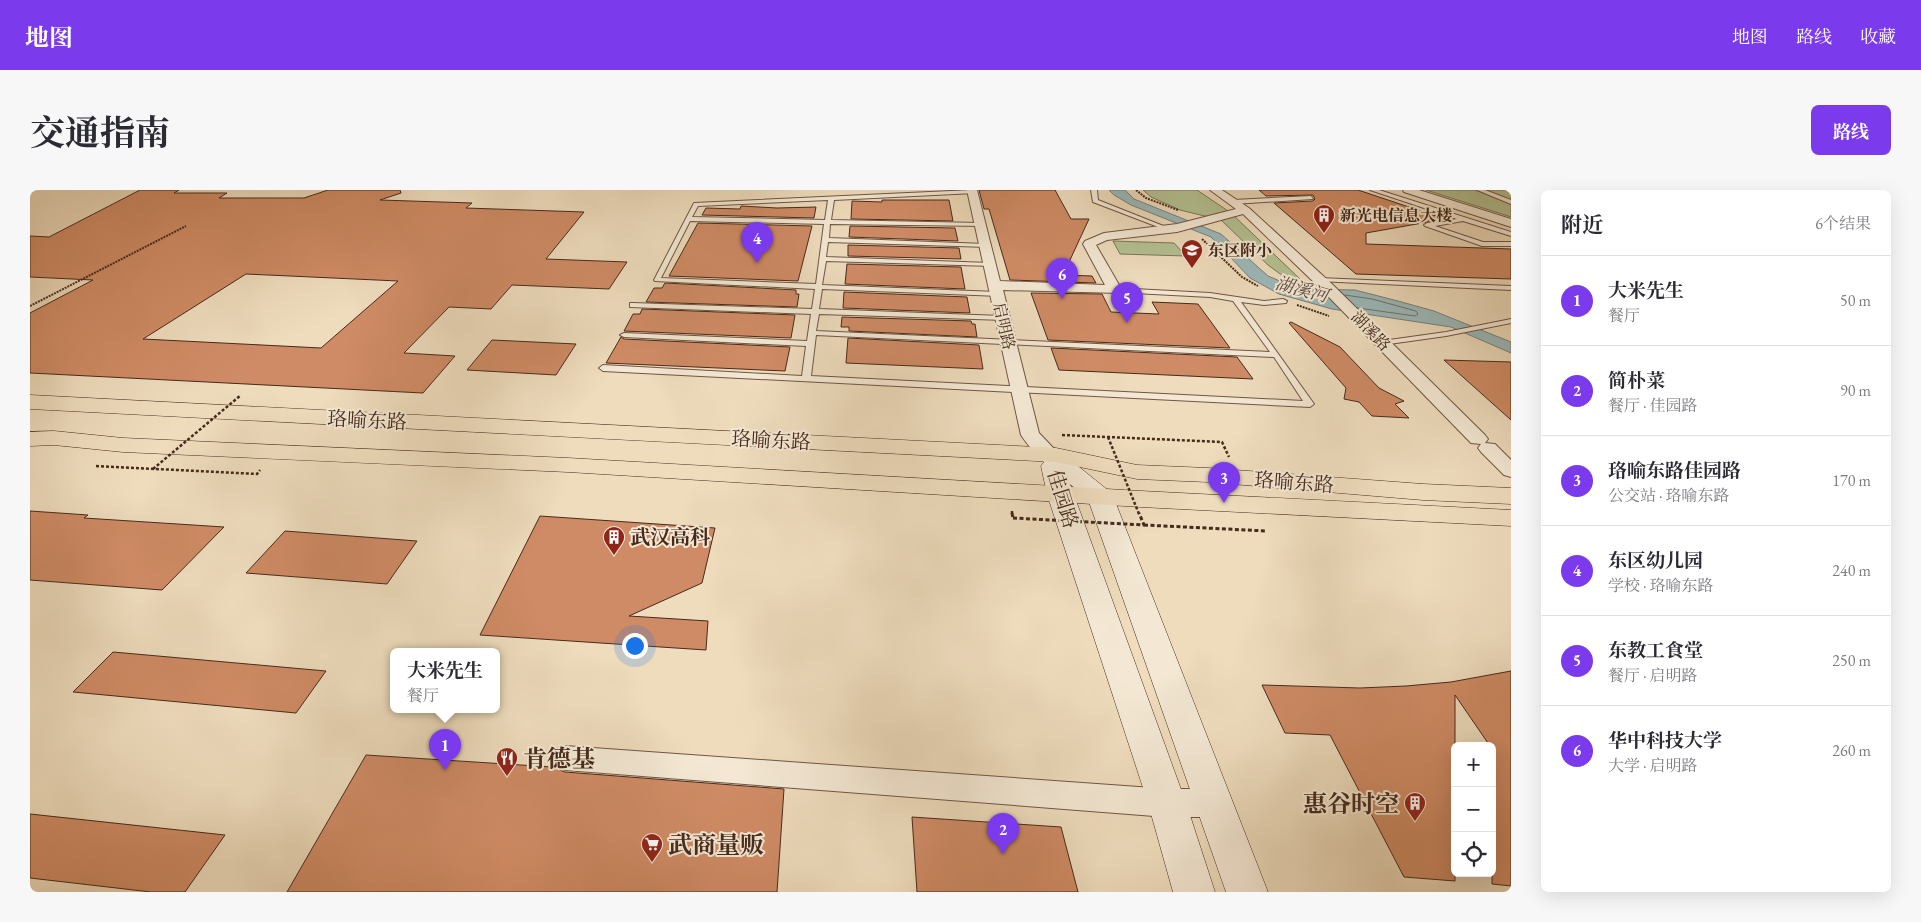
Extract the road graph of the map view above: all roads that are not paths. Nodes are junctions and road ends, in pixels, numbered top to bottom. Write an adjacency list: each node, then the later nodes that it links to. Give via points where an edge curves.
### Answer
1 (1094, 190): 17 (lane, via 1095,201)
2 (1215, 190): 9 (street, 湖溪路)
3 (1373, 190): 13 (lane)
4 (1408, 190): 15 (street)
5 (1480, 190): 10 (lane)
6 (973, 191): 7 (lane); 16 (street, 启明路)
7 (831, 198): 12 (lane, via 696,204); 14 (lane)
8 (1311, 198): 9 (lane)
9 (1233, 202): 11 (street, 湖溪路)
10 (1511, 202)
11 (1245, 210): 17 (street); 24 (street, 湖溪路)
12 (689, 219): 14 (lane); 25 (lane, via 656,280)
13 (1466, 219): 18 (lane); 20 (lane, via 1427,225 1482,244)
14 (829, 222): 16 (lane); 19 (lane)
15 (1511, 224)
16 (980, 225): 21 (street, 启明路)
17 (1172, 228): 28 (street, via 1104,237 1089,244)
18 (1511, 234)
19 (827, 240): 21 (lane); 22 (lane)
20 (1511, 244)
21 (986, 246): 23 (street, 启明路)
22 (824, 259): 23 (lane); 25 (lane)
23 (990, 265): 27 (street, 启明路)
24 (1323, 283): 26 (lane); 38 (street, 湖溪路)
25 (820, 286): 27 (lane); 32 (lane)
26 (1511, 288)
27 (996, 289): 28 (street); 33 (street, 启明路)
28 (1115, 290): 29 (lane, via 1210,295)
29 (1236, 300): 30 (lane, via 1264,303); 40 (lane)
30 (1283, 300)
31 (634, 305): 32 (lane)
32 (816, 312): 33 (lane); 35 (lane)
33 (1002, 318): 37 (street, 启明路)
34 (1511, 321): 38 (lane)
35 (813, 333): 37 (lane); 39 (lane)
36 (624, 335): 39 (lane)
37 (1008, 342): 40 (lane); 43 (street, 启明路)
38 (1382, 343): 47 (street, 湖溪路)
39 (811, 344): 42 (lane)
40 (1276, 355): 43 (lane, via 1310,404)
41 (603, 368): 42 (lane)
42 (806, 378): 43 (lane)
43 (1019, 389): 46 (street, 启明路, via 1030,435)
44 (30, 402): 46 (highway, 珞喻东路)
45 (30, 437): 48 (highway, 珞喻东路, via 123,445 577,466)
46 (1054, 445): 48 (street, 佳园路); 49 (street, 佳园路); 50 (highway, 珞喻东路, via 1137,472)
47 (1511, 471)
48 (1060, 494): 49 (highway, 珞喻东路); 54 (street, 佳园路)
49 (1100, 496): 51 (highway, 珞喻东路); 53 (street, 佳园路)
50 (1511, 496)
51 (1511, 518)
52 (565, 758): 54 (street)
53 (1213, 802): 54 (street); 56 (street, 佳园路)
54 (1167, 803): 55 (street, 佳园路)
55 (1194, 892)
56 (1247, 892)

